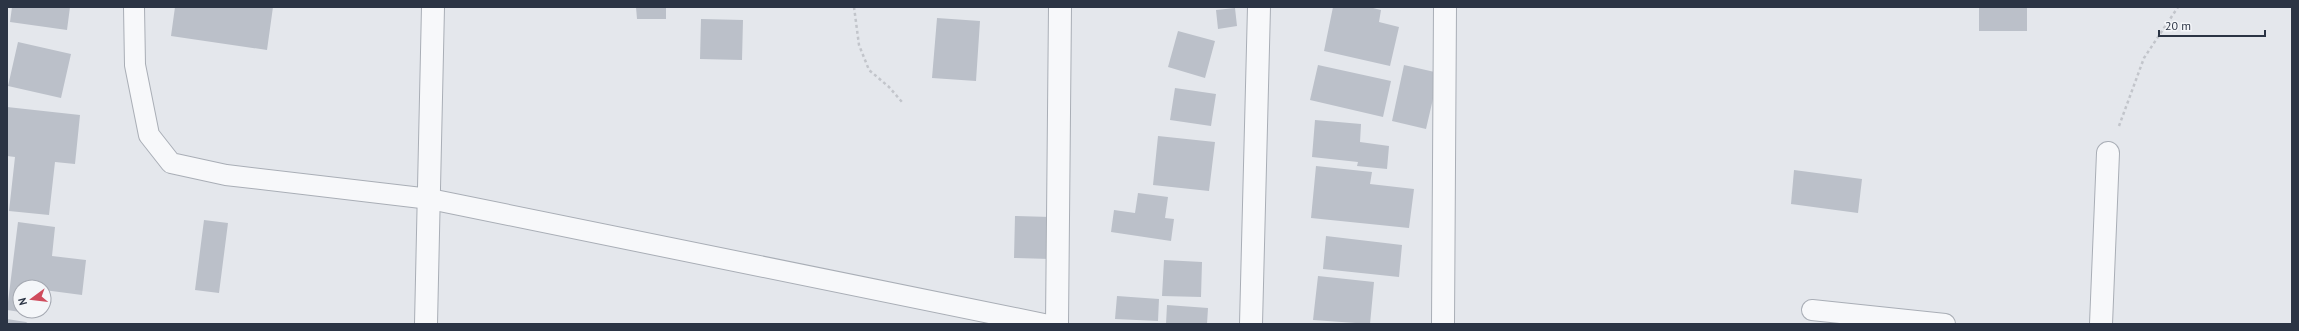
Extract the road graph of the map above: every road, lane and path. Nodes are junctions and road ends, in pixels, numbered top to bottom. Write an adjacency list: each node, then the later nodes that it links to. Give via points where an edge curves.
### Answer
1 (134, 7): 10 (lane, via 135,64 149,135 171,163 226,175)
2 (433, 7): 10 (street)
3 (854, 7): 8 (path, via 859,45 869,70)
4 (1060, 7): 14 (street)
5 (1259, 7): 15 (street)
6 (1445, 7): 16 (street)
7 (2178, 7): 9 (path, via 2144,58)
8 (902, 102)
9 (2108, 153): 18 (street)
10 (430, 198): 12 (street); 13 (lane)
11 (1812, 310): 17 (lane)
12 (426, 324)
13 (1044, 324)
14 (1057, 324)
15 (1251, 324)
16 (1443, 324)
17 (1945, 324)
18 (2101, 324)

